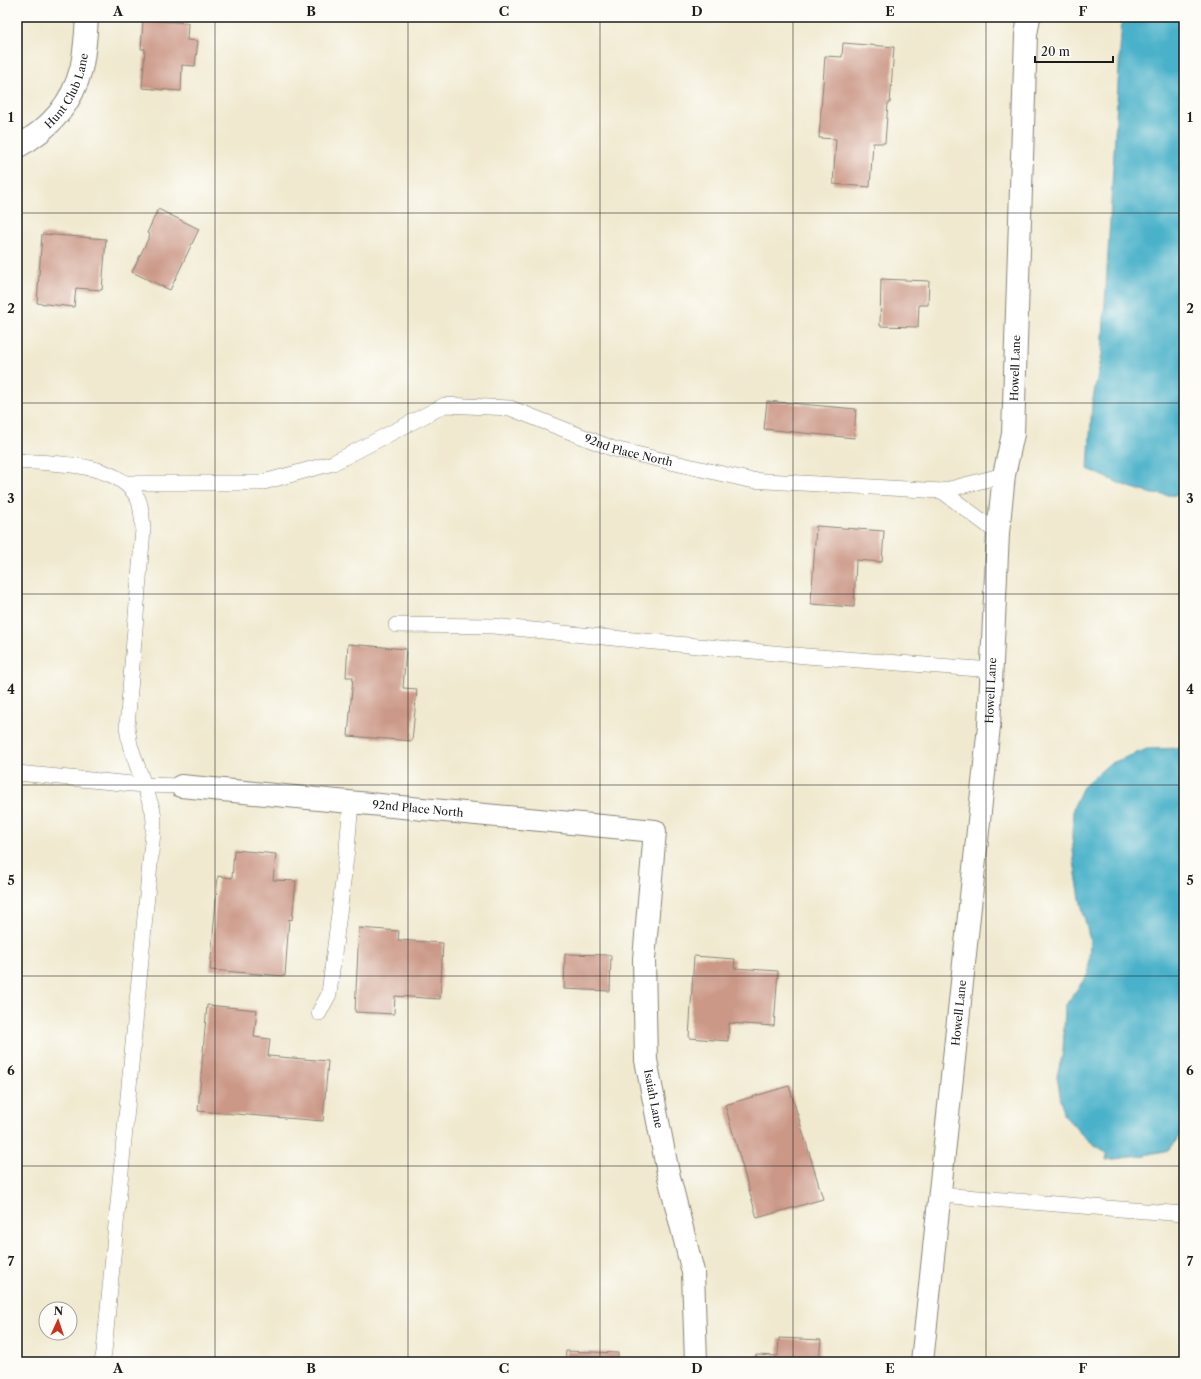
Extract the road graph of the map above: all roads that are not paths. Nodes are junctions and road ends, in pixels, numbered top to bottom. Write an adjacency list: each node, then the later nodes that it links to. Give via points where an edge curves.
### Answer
1 (87, 17): 3 (street, Hunt Club Lane, via 81,69 74,89 50,125)
2 (1028, 17): 5 (street, Howell Lane, via 1013,434)
3 (17, 147)
4 (17, 461): 6 (lane, via 90,468 108,472)
5 (1004, 475): 7 (lane, 92nd Place North); 8 (street, Howell Lane)
6 (125, 483): 7 (lane, 92nd Place North, via 260,483 334,463 445,405 510,408 614,449 749,480); 12 (lane, via 137,498 142,511 143,529 127,727)
7 (942, 491): 8 (lane)
8 (998, 533): 10 (street, Howell Lane)
9 (396, 625): 10 (lane, via 493,626 798,655)
10 (992, 670): 17 (street, Howell Lane, via 989,726)
11 (17, 773): 12 (lane)
12 (143, 785): 13 (lane); 19 (lane, via 154,821)
13 (181, 786): 14 (street, 92nd Place North)
14 (352, 802): 15 (street, 92nd Place North); 16 (lane, via 329,994)
15 (655, 831): 20 (street, Isaiah Lane, via 644,959 646,1060 668,1173 693,1272)
16 (319, 1013)
17 (940, 1195): 18 (lane); 21 (street, Howell Lane)
18 (1184, 1214)
19 (102, 1362)
20 (696, 1362)
21 (922, 1362)

